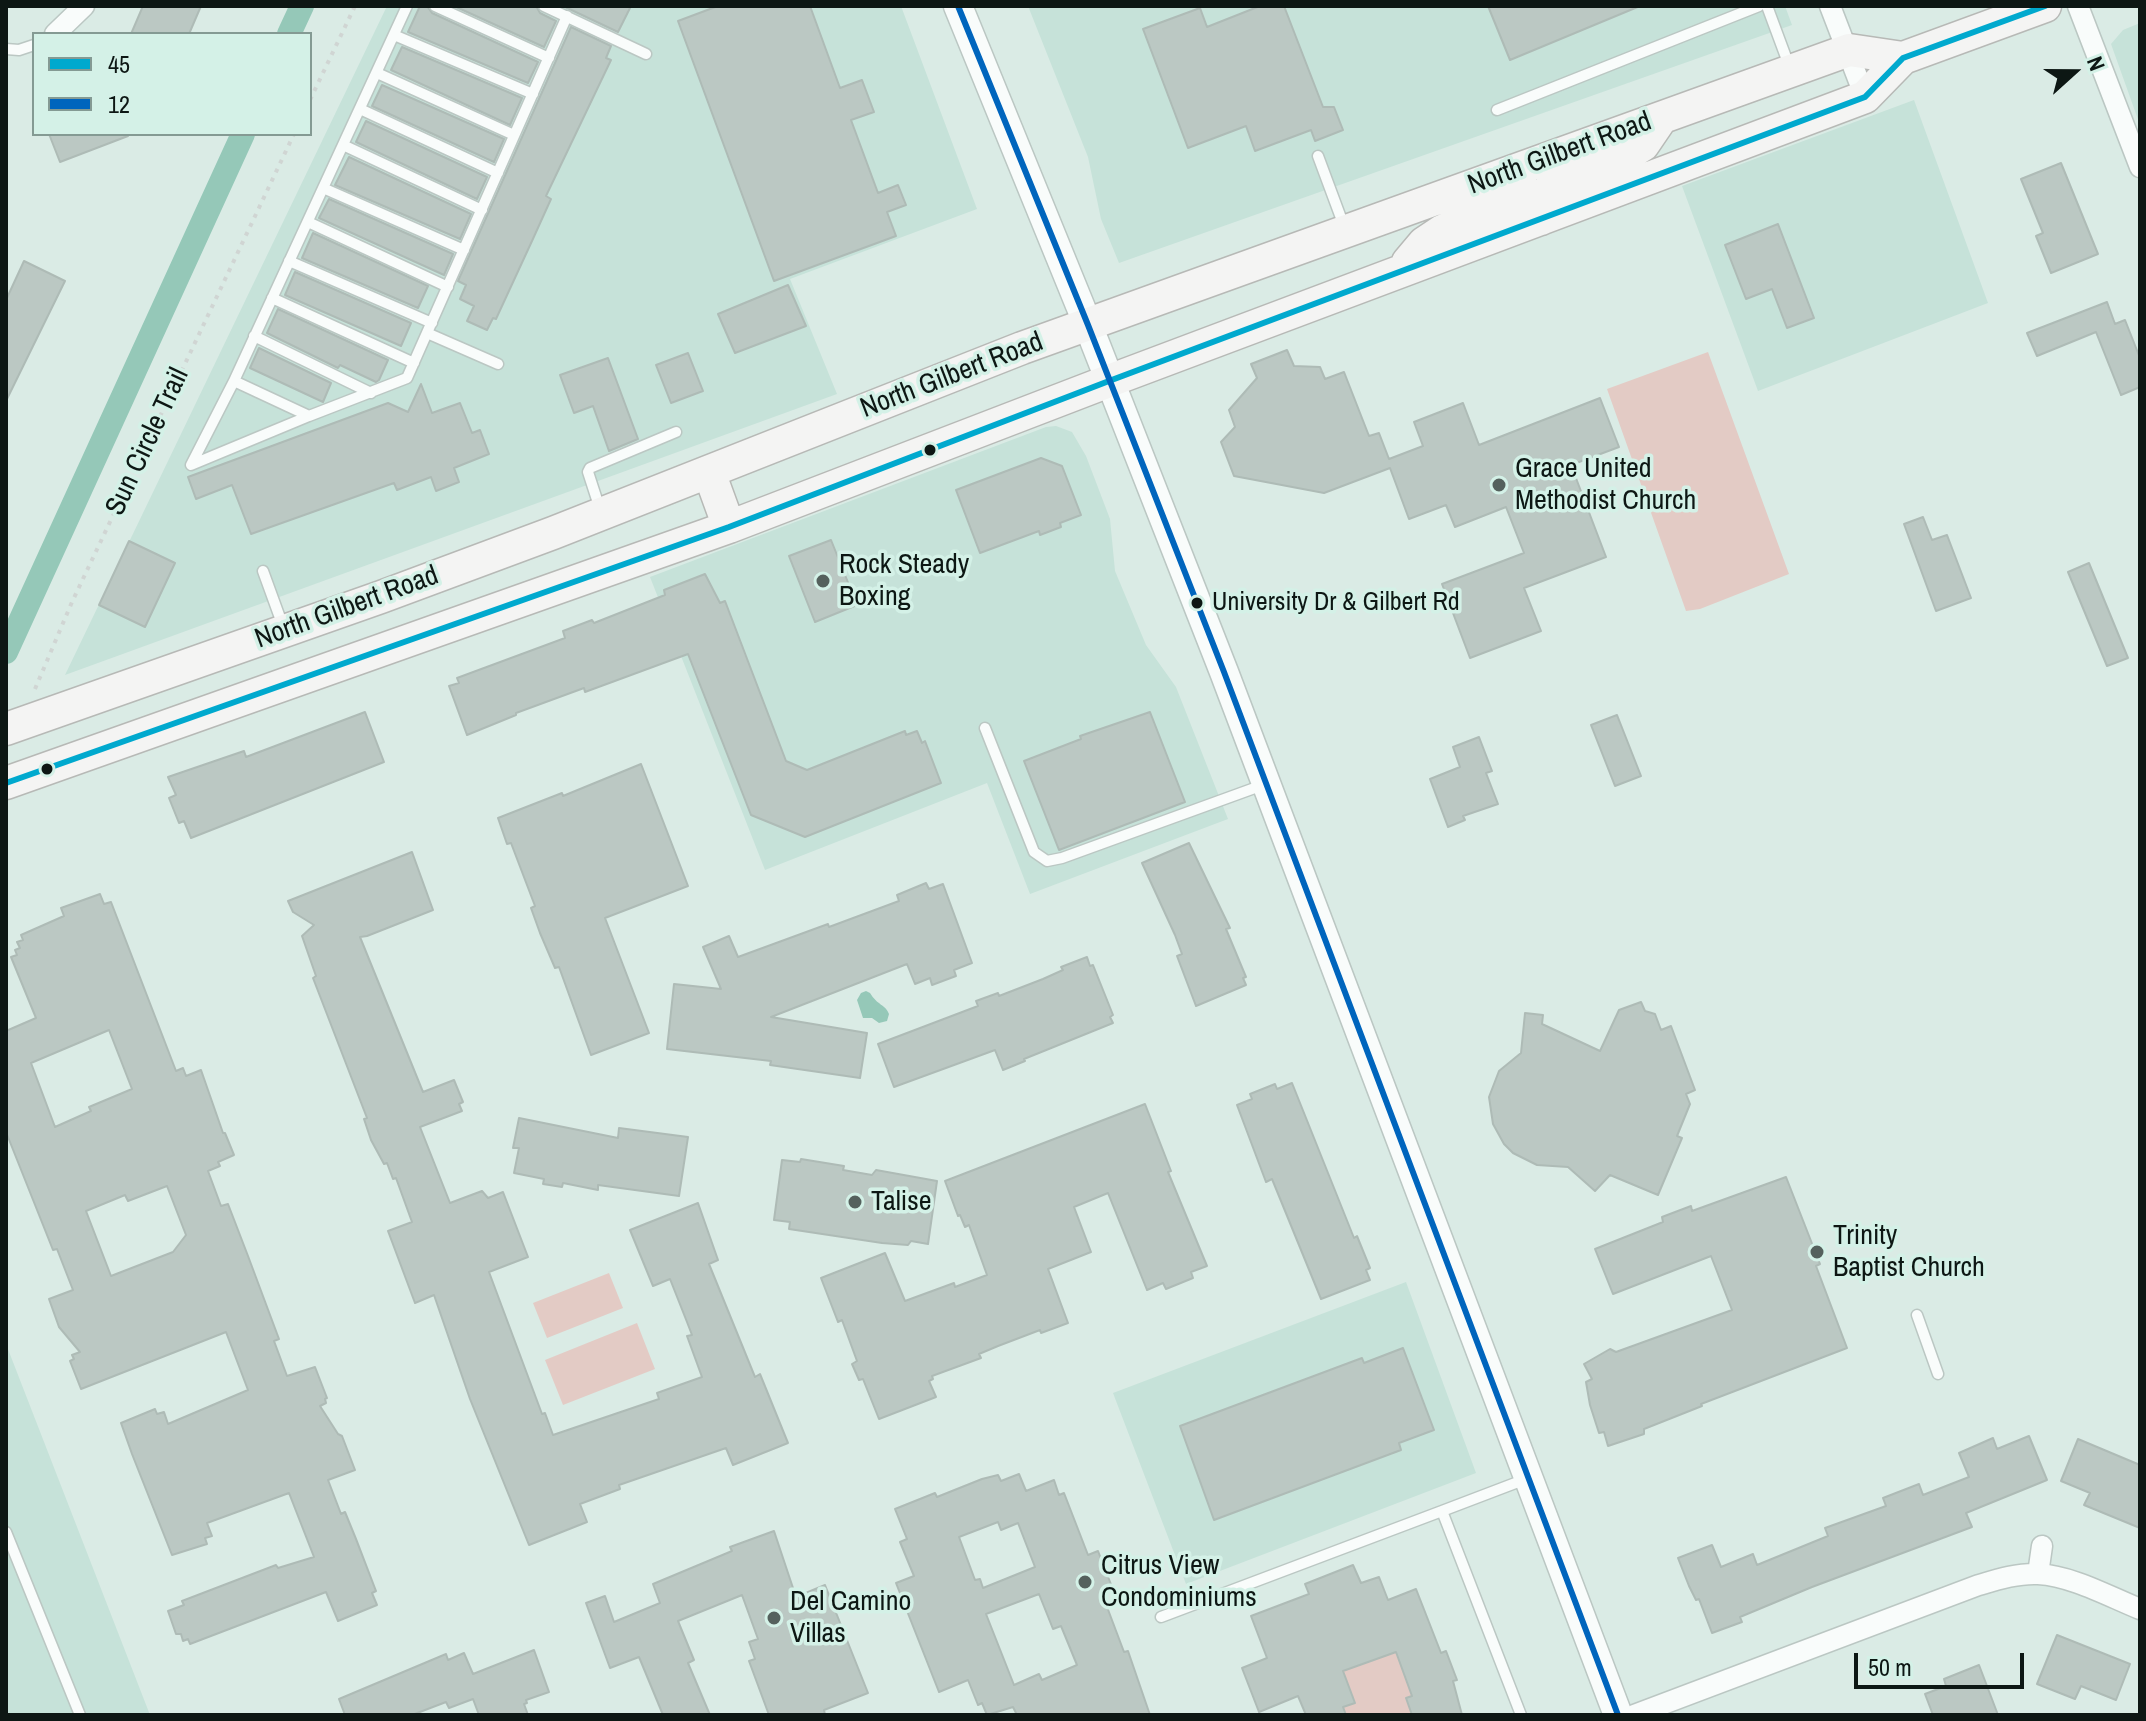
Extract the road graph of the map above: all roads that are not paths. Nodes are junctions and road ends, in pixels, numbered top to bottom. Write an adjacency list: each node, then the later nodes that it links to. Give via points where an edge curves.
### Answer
1 (84, 6): 12 (street)
2 (407, 6): 13 (lane)
3 (435, 6): 18 (lane)
4 (544, 6): 11 (lane)
5 (958, 6): 43 (main road)
6 (1759, 6): 25 (lane)
7 (1767, 6): 20 (lane)
8 (1830, 6): 16 (street)
9 (2045, 6): 19 (main road, North Gilbert Road)
10 (2078, 6): 30 (street)
11 (567, 16): 17 (lane); 18 (lane)
12 (57, 32)
13 (394, 35): 21 (lane); 22 (lane)
14 (32, 46): 15 (lane)
15 (6, 49)
16 (1849, 50): 19 (main road, North Gilbert Road); 20 (main road, North Gilbert Road); 23 (street)
17 (646, 54)
18 (549, 58): 22 (lane)
19 (1903, 58): 23 (main road, North Gilbert Road)
20 (1791, 71): 26 (main road, North Gilbert Road)
21 (377, 73): 24 (lane); 27 (lane)
22 (533, 94): 27 (lane)
23 (1865, 97): 35 (main road, North Gilbert Road)
24 (360, 109): 28 (lane); 32 (lane)
25 (1497, 110)
26 (1662, 117): 31 (main road, North Gilbert Road); 35 (main road, via 1643,145 1546,192 1539,202)
27 (514, 135): 32 (lane)
28 (343, 145): 33 (lane); 34 (lane)
29 (1318, 156): 37 (lane)
30 (2140, 167)
31 (1520, 169): 37 (main road, North Gilbert Road); 40 (main road, via 1520,185 1511,200 1442,231)
32 (498, 173): 34 (lane)
33 (323, 188): 36 (lane); 38 (lane)
34 (482, 210): 38 (lane)
35 (1541, 219): 40 (main road, North Gilbert Road)
36 (308, 222): 39 (lane); 41 (lane)
37 (1346, 232): 43 (main road, North Gilbert Road)
38 (464, 250): 41 (lane)
39 (289, 261): 42 (lane); 44 (lane)
40 (1398, 273): 49 (main road, North Gilbert Road)
41 (448, 287): 44 (lane)
42 (272, 298): 45 (lane); 46 (lane)
43 (1088, 325): 49 (main road); 53 (main road, North Gilbert Road)
44 (429, 328): 46 (lane); 47 (lane)
45 (254, 336): 48 (lane); 50 (lane)
46 (414, 363): 50 (lane, via 407,378)
47 (498, 364)
48 (234, 381): 51 (lane); 51 (lane, via 191,465)
49 (1109, 381): 55 (main road, North Gilbert Road); 65 (main road)
50 (371, 393): 51 (lane)
51 (309, 416)
52 (676, 432): 54 (lane, via 590,468)
53 (709, 472): 54 (main road, North Gilbert Road); 55 (main road)
54 (602, 514): 57 (main road, North Gilbert Road)
55 (729, 527): 59 (main road, North Gilbert Road)
56 (263, 571): 58 (lane)
57 (381, 597): 58 (main road, North Gilbert Road); 59 (main road)
58 (284, 631): 60 (main road, North Gilbert Road)
59 (396, 644): 63 (main road, North Gilbert Road)
60 (79, 703): 61 (main road, North Gilbert Road); 63 (main road)
61 (13, 726)
62 (985, 728): 65 (lane, via 1034,852 1047,861)
63 (96, 751): 64 (main road, North Gilbert Road)
64 (6, 783)
65 (1267, 784): 68 (main road)
66 (1917, 1315): 67 (lane)
67 (1938, 1374)
68 (1529, 1478): 69 (lane); 77 (main road)
69 (1442, 1511): 74 (lane); 76 (lane)
70 (6, 1532): 75 (lane)
71 (2042, 1546): 72 (street)
72 (2038, 1574): 73 (street); 78 (street, via 1976,1586)
73 (2140, 1609)
74 (1161, 1617)
75 (80, 1715)
76 (1521, 1715)
77 (1618, 1715)
78 (1634, 1715)

